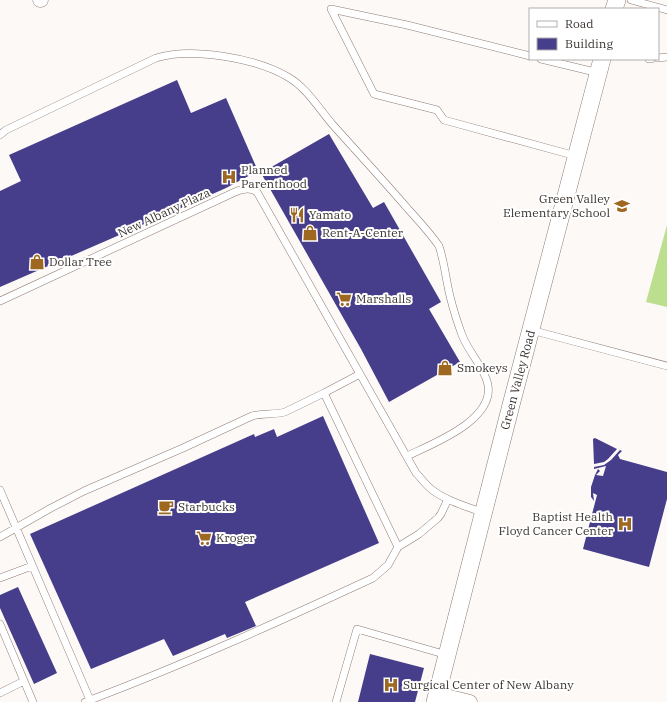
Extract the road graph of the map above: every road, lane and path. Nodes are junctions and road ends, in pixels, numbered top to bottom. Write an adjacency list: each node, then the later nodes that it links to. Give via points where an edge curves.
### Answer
1 (631, 0): 2 (lane)
2 (667, 10)
3 (529, 56): 7 (lane, via 331,9 374,94 437,110 444,120)
4 (549, 60): 5 (lane)
5 (600, 66): 7 (street, Green Valley Road)
6 (0, 135): 13 (lane, via 165,55 206,54 250,61 270,67 289,78 307,93 439,246 457,322 469,351 488,383 487,397 475,418 438,441)
7 (577, 156): 9 (street, Green Valley Road)
8 (0, 301): 11 (lane, New Albany Plaza, via 235,192 252,189 257,192)
9 (531, 330): 10 (lane); 17 (street, Green Valley Road)
10 (667, 366)
11 (360, 374): 12 (lane); 13 (lane, New Albany Plaza)
12 (324, 393): 18 (lane, via 285,412 252,416 84,491); 20 (lane)
13 (407, 456): 15 (lane, New Albany Plaza, via 416,473 430,488)
14 (0, 490): 16 (lane)
15 (448, 499): 17 (lane, New Albany Plaza); 20 (lane, via 441,514 431,524)
16 (3, 503): 18 (lane)
17 (483, 513): 24 (street, Green Valley Road)
18 (17, 528): 19 (lane); 21 (lane)
19 (0, 537)
20 (398, 546): 28 (lane, via 388,566 373,578 137,683)
21 (32, 566): 22 (lane); 28 (lane)
22 (0, 578)
23 (0, 624): 25 (lane)
24 (447, 655): 27 (street, Green Valley Road); 30 (lane, via 357,629)
25 (24, 681): 26 (lane); 29 (lane)
26 (0, 693)
27 (436, 698): 31 (street)
28 (88, 701)
29 (33, 702)
30 (336, 702)
31 (470, 702)

